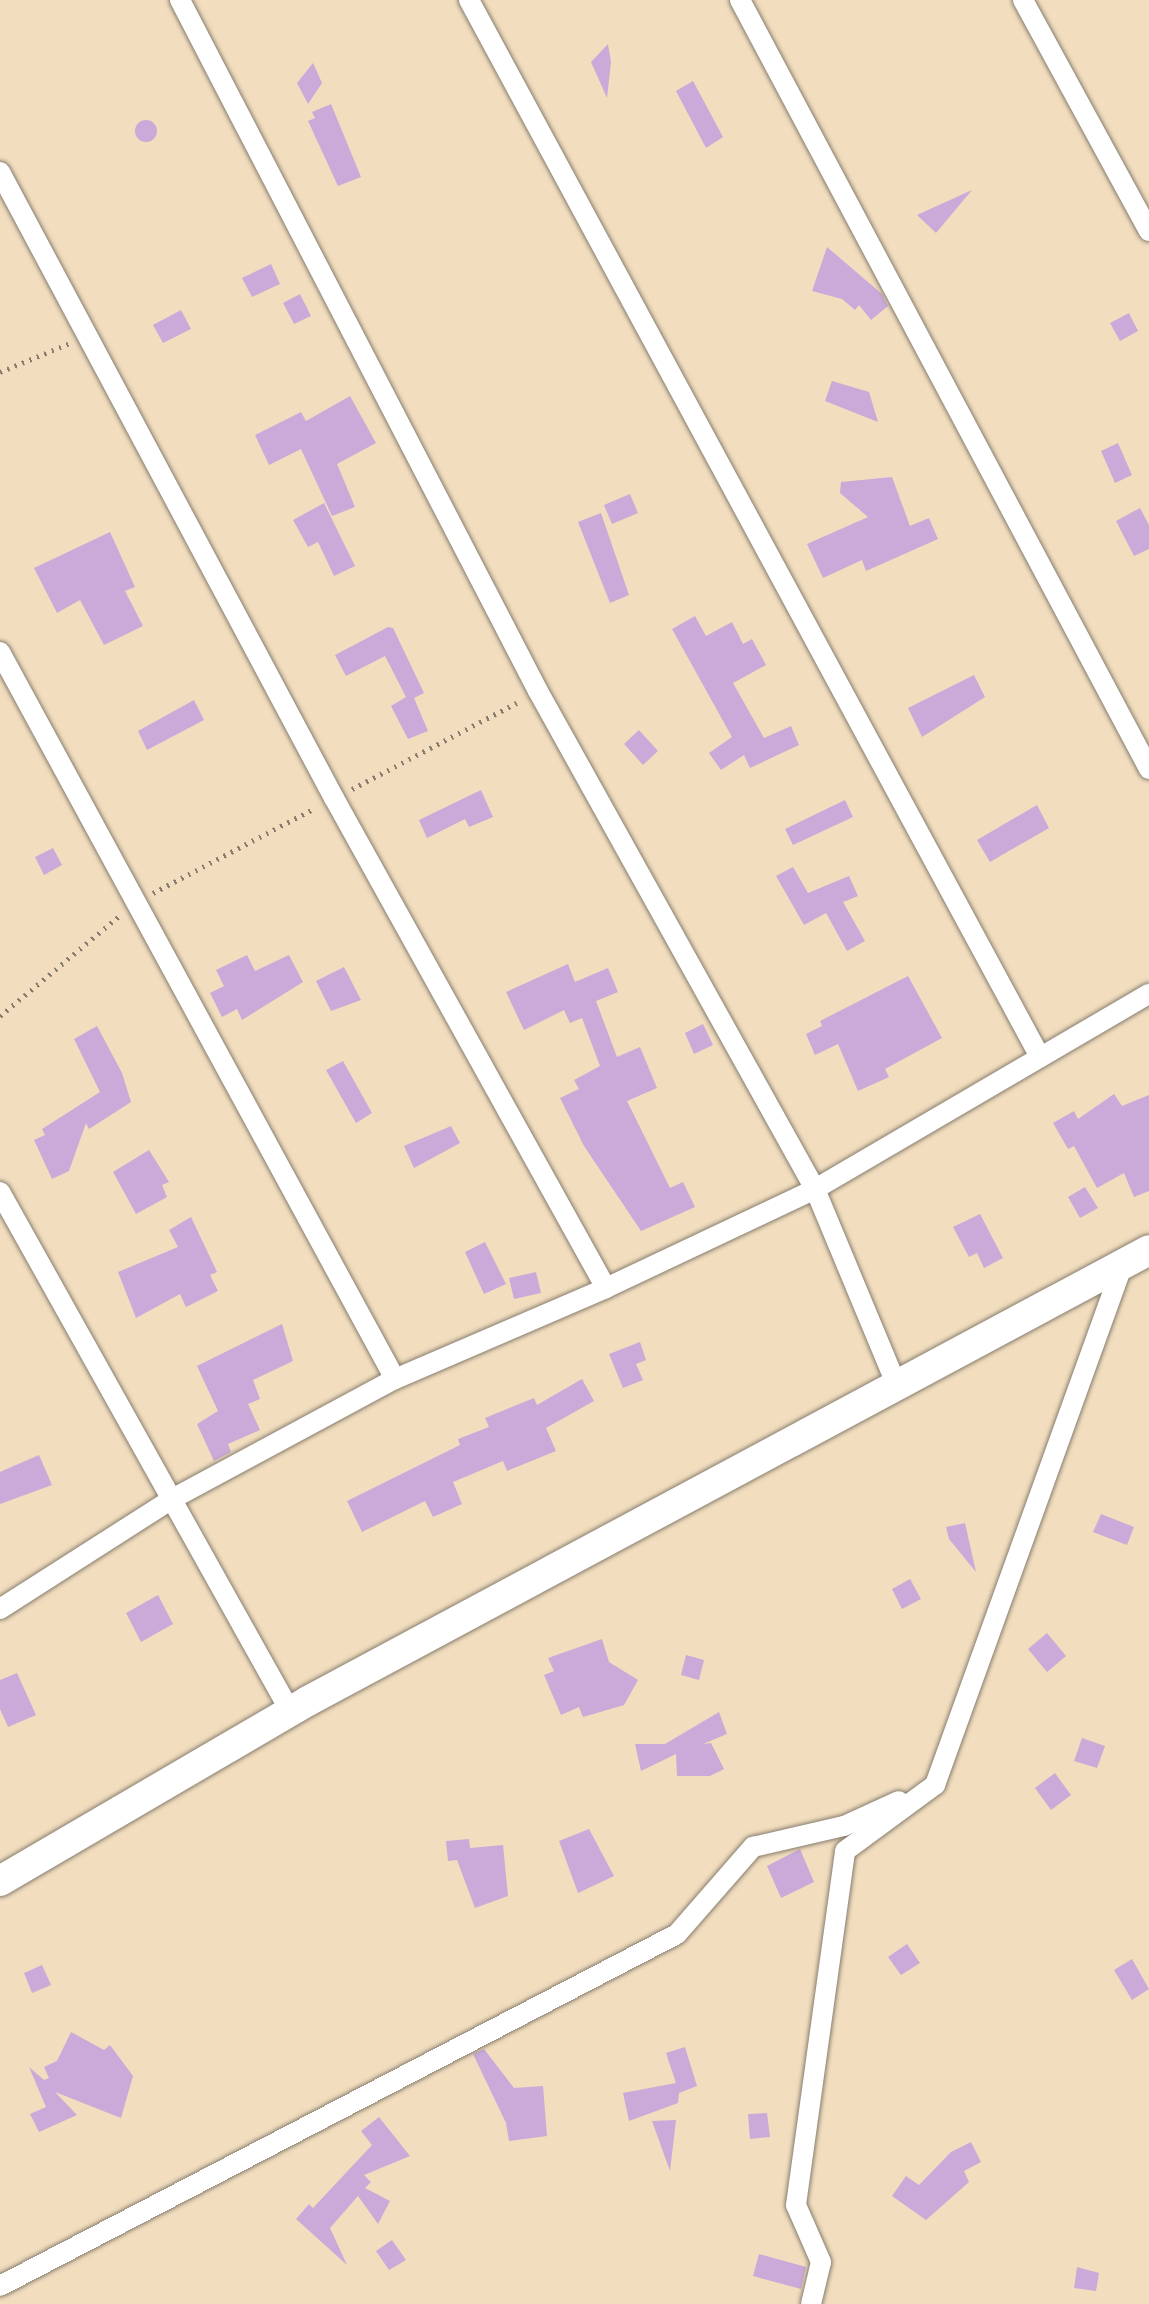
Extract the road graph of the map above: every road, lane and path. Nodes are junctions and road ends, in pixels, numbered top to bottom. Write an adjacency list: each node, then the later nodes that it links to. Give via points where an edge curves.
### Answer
1 (180, 0): 12 (street)
2 (469, 0): 18 (street)
3 (740, 0): 13 (street)
4 (1023, 0): 6 (street)
5 (1043, 0): 6 (street)
6 (1034, 19): 8 (street)
7 (0, 172): 9 (street)
8 (1149, 231)
9 (88, 336): 10 (path); 14 (street)
10 (0, 372)
11 (0, 652): 15 (street)
12 (538, 691): 14 (path); 19 (street)
13 (1149, 769)
14 (334, 798): 15 (path); 22 (street)
15 (136, 902): 17 (path); 23 (street)
16 (1149, 994): 18 (street)
17 (0, 1016)
18 (1040, 1057): 19 (street)
19 (815, 1189): 22 (street); 24 (street)
20 (0, 1192): 25 (street)
21 (1136, 1257): 24 (street); 28 (street)
22 (606, 1288): 23 (street)
23 (395, 1379): 25 (street)
24 (897, 1386): 27 (street)
25 (172, 1499): 26 (street); 27 (street)
26 (0, 1609)
27 (290, 1711): 29 (street)
28 (935, 1785): 30 (street, via 844,1826 753,1847 677,1934); 31 (street, via 845,1851 796,2205 821,2262)
29 (0, 1881)
30 (0, 2286)
31 (811, 2304)

